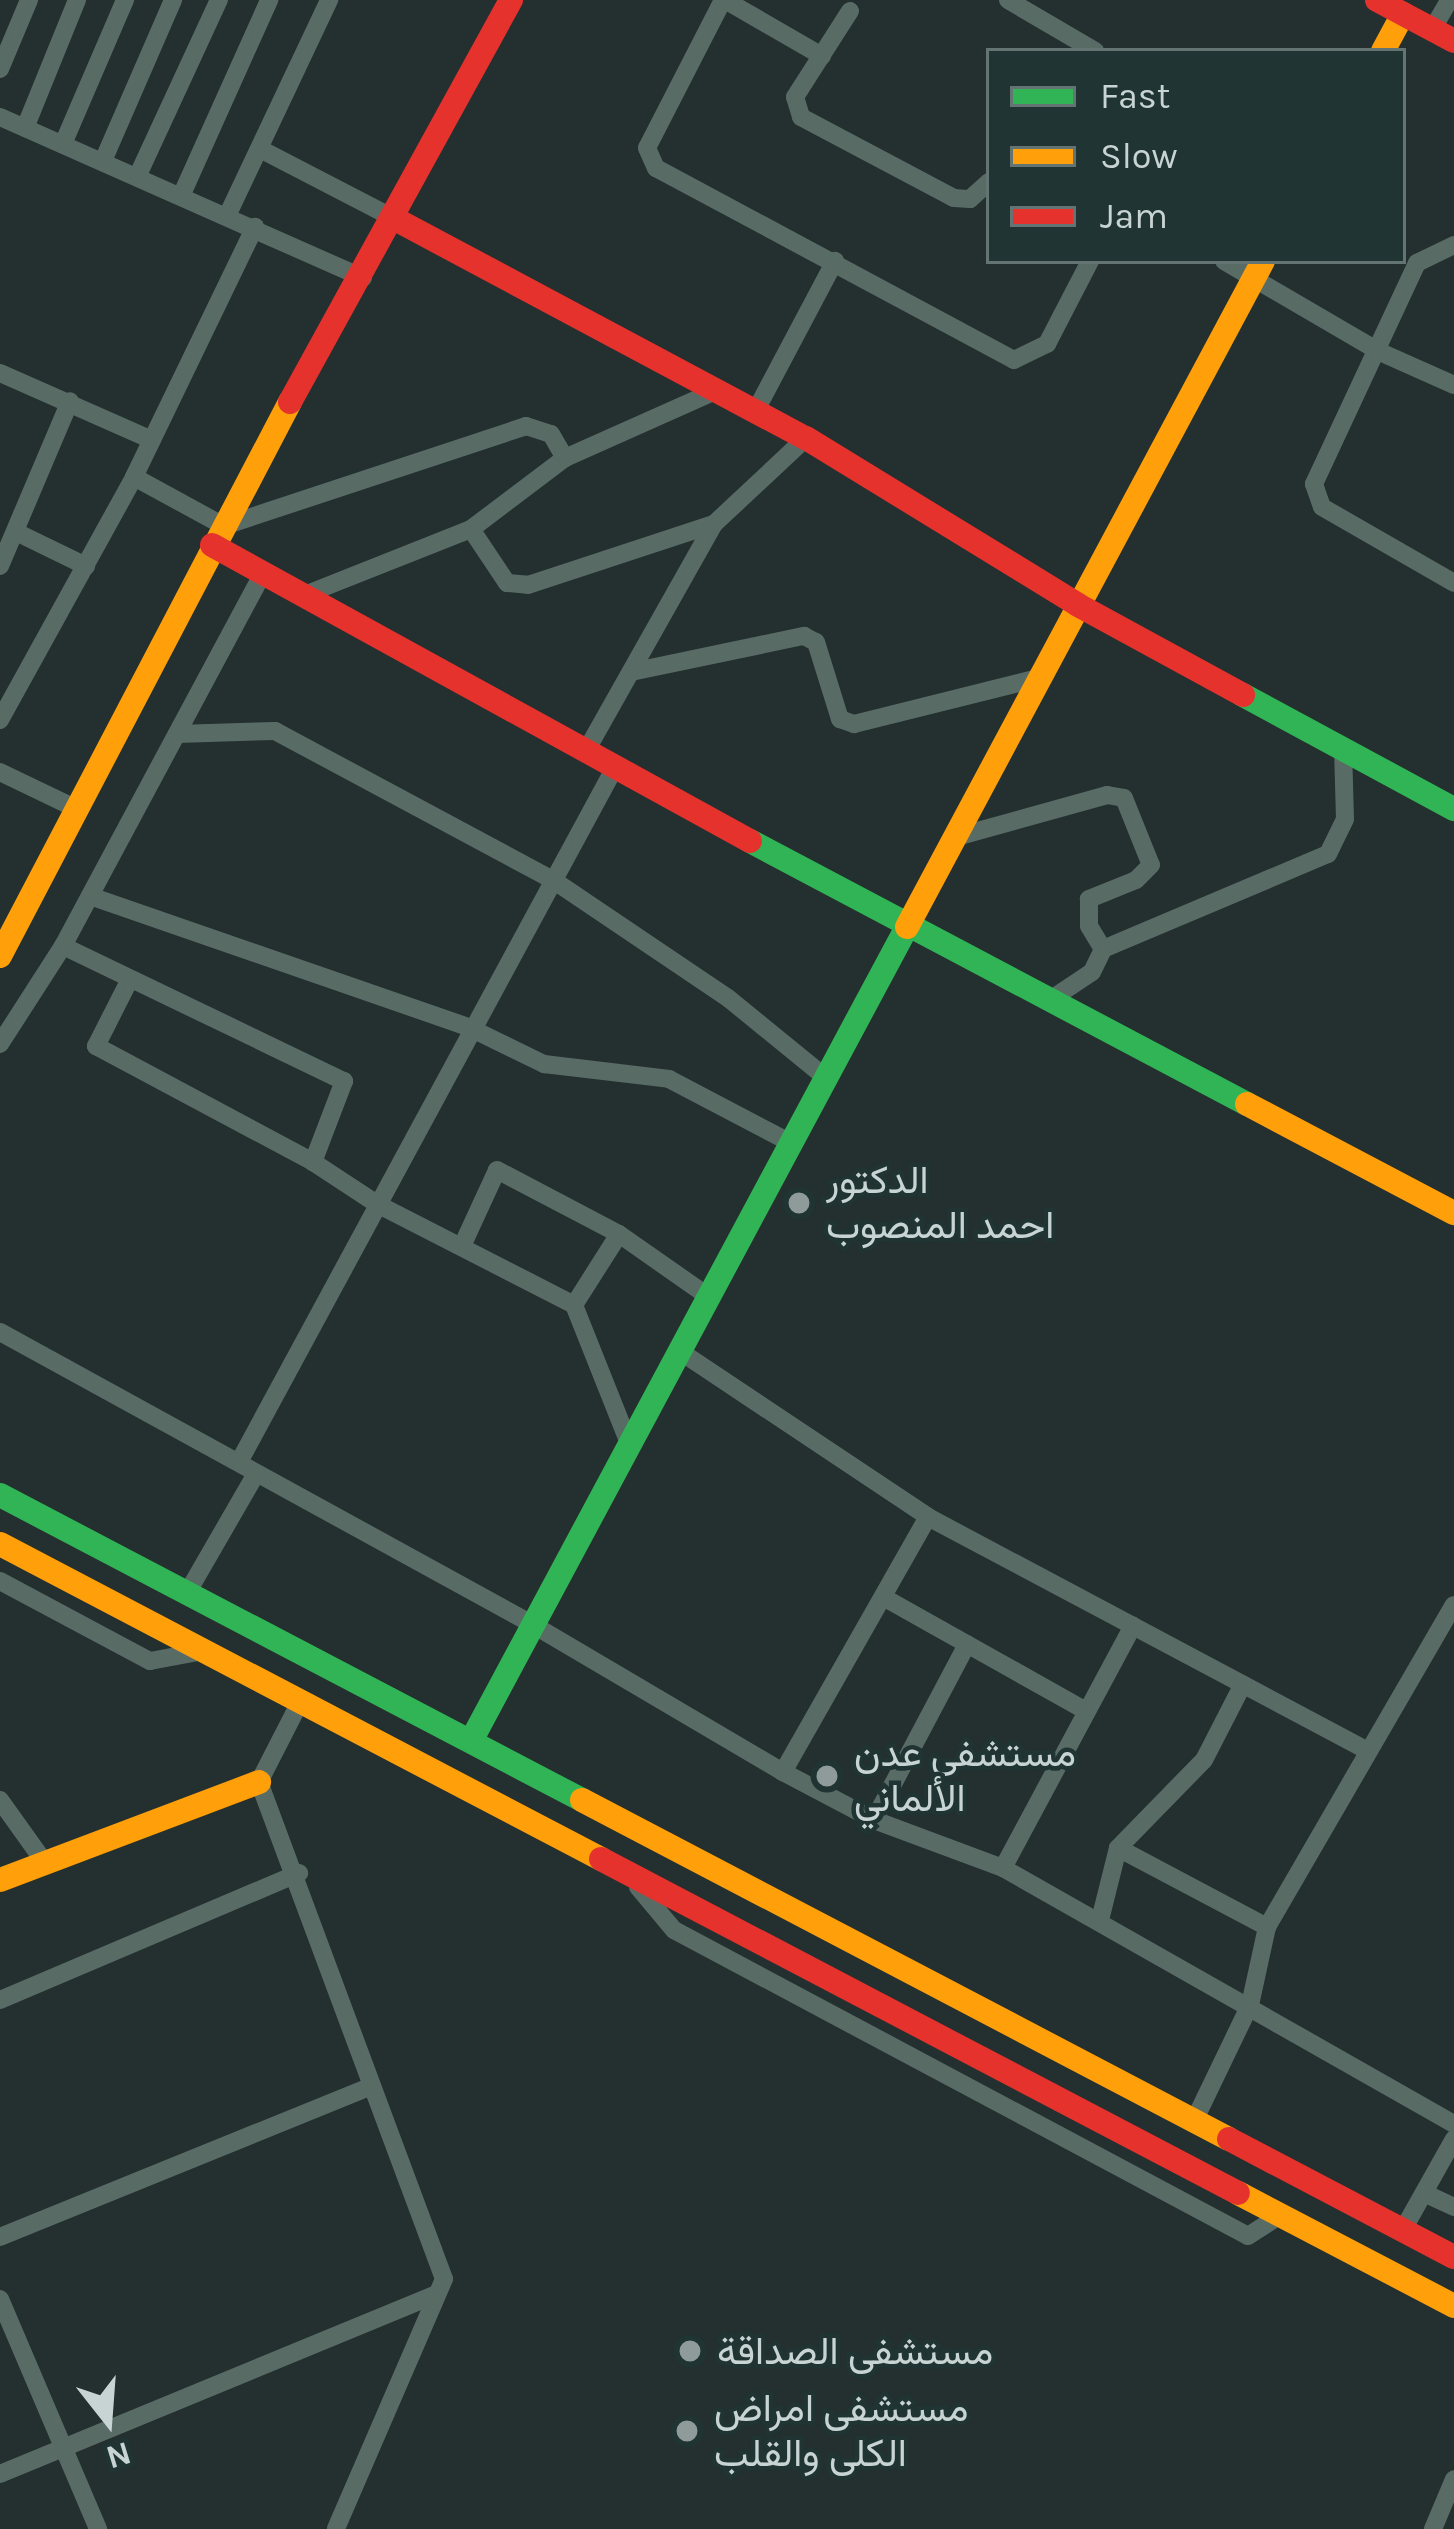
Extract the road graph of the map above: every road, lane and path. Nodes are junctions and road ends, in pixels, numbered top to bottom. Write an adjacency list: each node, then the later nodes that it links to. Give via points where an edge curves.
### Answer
1 (29, 0): 19 (street)
2 (77, 0): 21 (street)
3 (125, 0): 22 (street)
4 (173, 0): 24 (street)
5 (219, 0): 25 (street)
6 (269, 0): 27 (street)
7 (329, 0): 23 (street)
8 (511, 0): 29 (main road)
9 (724, 0): 18 (street); 32 (street, via 646,148 649,160)
10 (1008, 0): 16 (street)
11 (1377, 0): 14 (main road)
12 (1449, 0): 15 (street)
13 (850, 11): 18 (street)
14 (1403, 14): 15 (main road); 17 (main road)
15 (1443, 36)
16 (1090, 48)
17 (1385, 48)
18 (822, 56): 26 (street, via 795,97 801,117 954,198 970,199)
19 (0, 69)
20 (0, 117): 21 (street)
21 (25, 128): 22 (street)
22 (64, 144): 24 (street)
23 (262, 151): 28 (street); 29 (street)
24 (104, 161): 25 (street)
25 (138, 175): 27 (street)
26 (986, 185)
27 (182, 194): 28 (street)
28 (228, 214): 30 (street)
29 (395, 219): 35 (main road); 39 (main road)
30 (256, 227): 35 (street); 43 (street)
31 (1454, 245): 36 (street, via 1417,263)
32 (835, 261): 33 (street, via 1014,359 1047,344); 41 (street)
33 (1088, 264)
34 (1258, 269): 36 (street); 56 (main road)
35 (363, 278): 50 (main road)
36 (1379, 352): 38 (street); 54 (street, via 1314,484 1316,496 1322,507)
37 (0, 373): 40 (street)
38 (1454, 386)
39 (718, 390): 41 (main road); 44 (street)
40 (70, 401): 43 (street); 48 (street)
41 (754, 412): 42 (main road)
42 (806, 438): 47 (street); 56 (main road)
43 (152, 440): 45 (street)
44 (565, 458): 49 (street); 50 (street, via 551,434 526,426)
45 (134, 477): 50 (street); 52 (street)
46 (0, 509): 48 (street)
47 (714, 524): 49 (street, via 528,585 507,583); 57 (street)
48 (18, 525): 51 (street); 52 (street)
49 (471, 529): 55 (street)
50 (218, 536): 53 (main road); 67 (main road)
51 (0, 566)
52 (86, 566): 59 (street)
53 (264, 571): 55 (main road); 61 (street)
54 (1454, 583)
55 (307, 594): 63 (main road)
56 (1078, 605): 58 (main road); 62 (main road)
57 (631, 672): 58 (street, via 805,636 816,642 840,719 854,724); 63 (street)
58 (1040, 678): 68 (main road)
59 (5, 698): 60 (street)
60 (0, 721)
61 (177, 734): 69 (street, via 275,731); 70 (street)
62 (1343, 749): 66 (main road); 73 (street, via 1346,819 1328,854)
63 (586, 751): 64 (main road)
64 (614, 769): 69 (street); 71 (main road)
65 (0, 772): 67 (street)
66 (1454, 809)
67 (79, 811): 74 (main road)
68 (956, 837): 71 (main road); 73 (street, via 1107,795 1124,798 1151,866 1089,898 1089,926)
69 (553, 880): 77 (street); 79 (street, via 728,998)
70 (90, 896): 72 (street); 77 (street)
71 (910, 926): 76 (main road); 79 (main road)
72 (63, 946): 75 (street); 78 (street)
73 (1103, 949): 76 (street, via 1092,972)
74 (0, 956)
75 (128, 982): 81 (street, via 96,1046); 81 (street, via 344,1081)
76 (1050, 1000): 83 (main road)
77 (468, 1028): 80 (street, via 544,1064 669,1078); 82 (street)
78 (0, 1044)
79 (826, 1078): 80 (main road)
80 (793, 1144): 86 (main road)
81 (313, 1162): 82 (street)
82 (377, 1204): 85 (street); 91 (street)
83 (1454, 1213)
84 (619, 1234): 85 (street, via 497,1170); 86 (street); 87 (street)
85 (463, 1244): 87 (street)
86 (709, 1297): 89 (main road)
87 (574, 1305): 90 (street)
88 (0, 1332): 91 (street)
89 (684, 1354): 90 (main road); 94 (street)
90 (630, 1447): 100 (main road)
91 (239, 1462): 92 (street)
92 (256, 1474): 97 (street); 100 (street)
93 (0, 1496): 97 (main road)
94 (928, 1517): 98 (street); 101 (street)
95 (0, 1544): 103 (main road)
96 (0, 1581): 103 (street, via 150,1661)
97 (186, 1594): 107 (main road)
98 (883, 1597): 102 (street); 109 (street)
99 (1454, 1605): 108 (street)
100 (530, 1623): 107 (main road); 109 (street)
101 (1133, 1626): 104 (street); 106 (street)
102 (967, 1645): 106 (street); 112 (street)
103 (198, 1652): 105 (main road)
104 (1243, 1684): 108 (street); 113 (street, via 1204,1760)
105 (301, 1700): 110 (street); 116 (main road)
106 (1086, 1711): 115 (street)
107 (471, 1741): 124 (main road)
108 (1366, 1750): 120 (street)
109 (783, 1772): 112 (street)
110 (259, 1783): 114 (main road); 117 (street)
111 (0, 1800): 114 (street)
112 (874, 1820): 115 (street)
113 (1118, 1847): 119 (street); 120 (street)
114 (44, 1860): 118 (main road)
115 (1003, 1868): 119 (street)
116 (623, 1869): 129 (main road); 129 (street, via 674,1930 905,2060 1248,2236)
117 (299, 1873): 121 (street); 123 (street)
118 (0, 1880)
119 (1100, 1920): 122 (street)
120 (1267, 1927): 122 (street)
121 (0, 2000)
122 (1250, 2005): 124 (street); 125 (street)
123 (368, 2087): 131 (street); 133 (street, via 444,2279)
124 (1196, 2117): 130 (main road)
125 (1454, 2124)
126 (1454, 2139): 127 (street)
127 (1424, 2193): 128 (street); 130 (street)
128 (1454, 2207)
129 (1280, 2215): 135 (main road)
130 (1404, 2228): 132 (main road)
131 (0, 2237)
132 (1454, 2257)
133 (437, 2294): 138 (street); 142 (street)
134 (0, 2299): 136 (street)
135 (1454, 2306)
136 (22, 2351): 137 (street); 138 (street)
137 (0, 2360)
138 (66, 2448): 139 (street); 141 (street)
139 (0, 2474)
140 (1454, 2479): 143 (street)
141 (98, 2529)
142 (335, 2529)
143 (1433, 2529)

